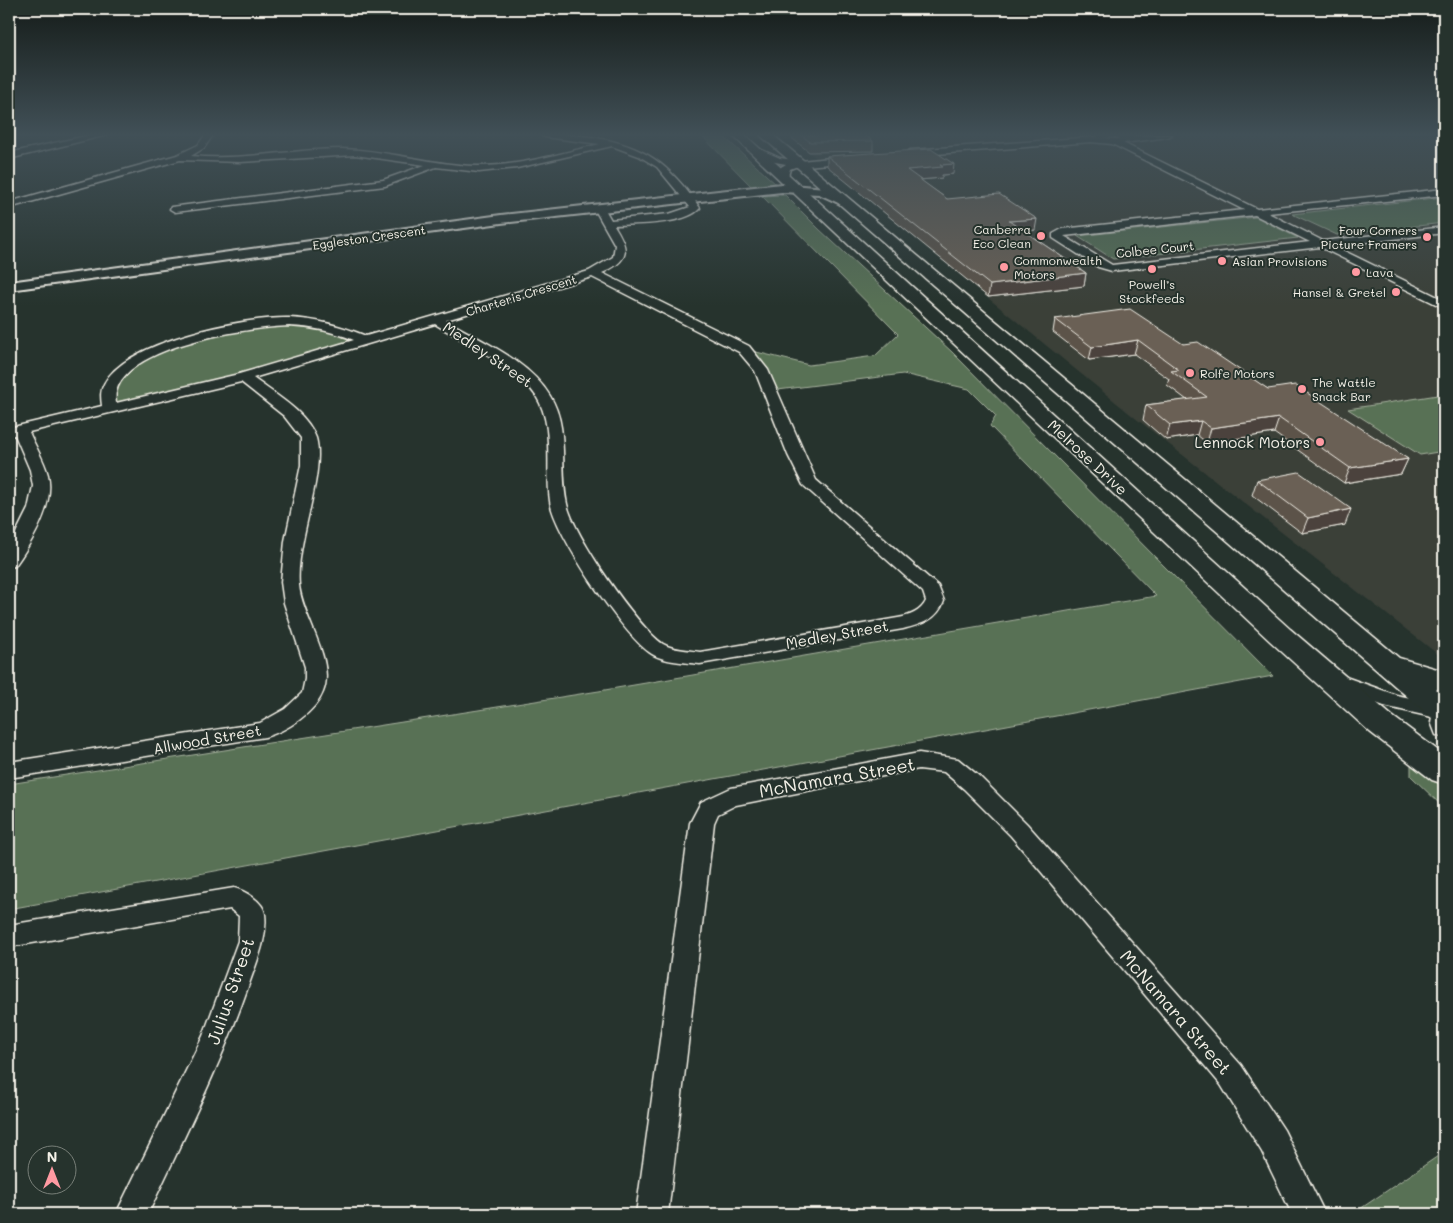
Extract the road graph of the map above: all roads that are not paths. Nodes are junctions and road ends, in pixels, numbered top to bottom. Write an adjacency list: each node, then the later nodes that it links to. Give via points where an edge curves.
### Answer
1 (55, 192): 11 (street)
2 (312, 192): 13 (street)
3 (682, 192): 10 (street)
4 (787, 192): 10 (street, Eggleston Crescent)
5 (816, 192): 31 (main road, Melrose Drive)
6 (826, 192): 30 (main road, Melrose Drive, via 847,203)
7 (1219, 192): 15 (street)
8 (1233, 192): 14 (street)
9 (1444, 192): 14 (street, Colbee Court)
10 (688, 200): 12 (street, Eggleston Crescent); 16 (street, via 695,210 686,214)
11 (9, 205)
12 (598, 208): 16 (street, Charteris Crescent); 21 (street, Eggleston Crescent)
13 (175, 209)
14 (1271, 210): 15 (street, Colbee Court); 18 (street)
15 (1256, 212): 19 (street); 19 (street, Colbee Court, via 1062,232 1057,236 1112,268)
16 (608, 223): 20 (street, Charteris Crescent, via 621,244 621,255 612,266)
17 (1444, 230): 18 (street, Colbee Court)
18 (1337, 242): 19 (street, Colbee Court); 22 (street)
19 (1322, 244): 23 (street)
20 (593, 273): 24 (street, Charteris Crescent); 24 (street, Medley Street, via 744,349 761,370 809,482 932,590 934,601 929,612 898,624 700,658 680,656 654,647 574,541 561,517 551,416 535,384)
21 (9, 286)
22 (1444, 294)
23 (1444, 304)
24 (437, 320): 25 (street, Charteris Crescent)
25 (364, 340): 26 (street, Charteris Crescent); 27 (street, via 343,330 319,325 250,324 224,328 188,338 134,361 116,377 108,393)
26 (243, 377): 27 (street, Charteris Crescent); 35 (street, Allwood Street, via 303,425 310,441 309,463 292,542 290,591 315,670 314,692 296,712 265,730)
27 (109, 407): 28 (street, Charteris Crescent)
28 (14, 431): 29 (street, via 41,477 40,496 26,534)
29 (9, 562)
30 (1383, 660): 32 (main road); 33 (main road, Melrose Drive)
31 (1326, 675): 33 (street, via 1382,698); 36 (main road, Melrose Drive)
32 (1444, 681)
33 (1444, 712): 34 (street)
34 (1444, 730)
35 (9, 770)
36 (1444, 772)
37 (9, 936): 38 (street, Julius Street, via 234,898 252,912 251,942 216,1039)
38 (132, 1214)
39 (652, 1214): 40 (street, McNamara Street, via 702,823 709,808 731,797 919,761 950,765 1012,823 1231,1075 1273,1141)
40 (1309, 1214)

